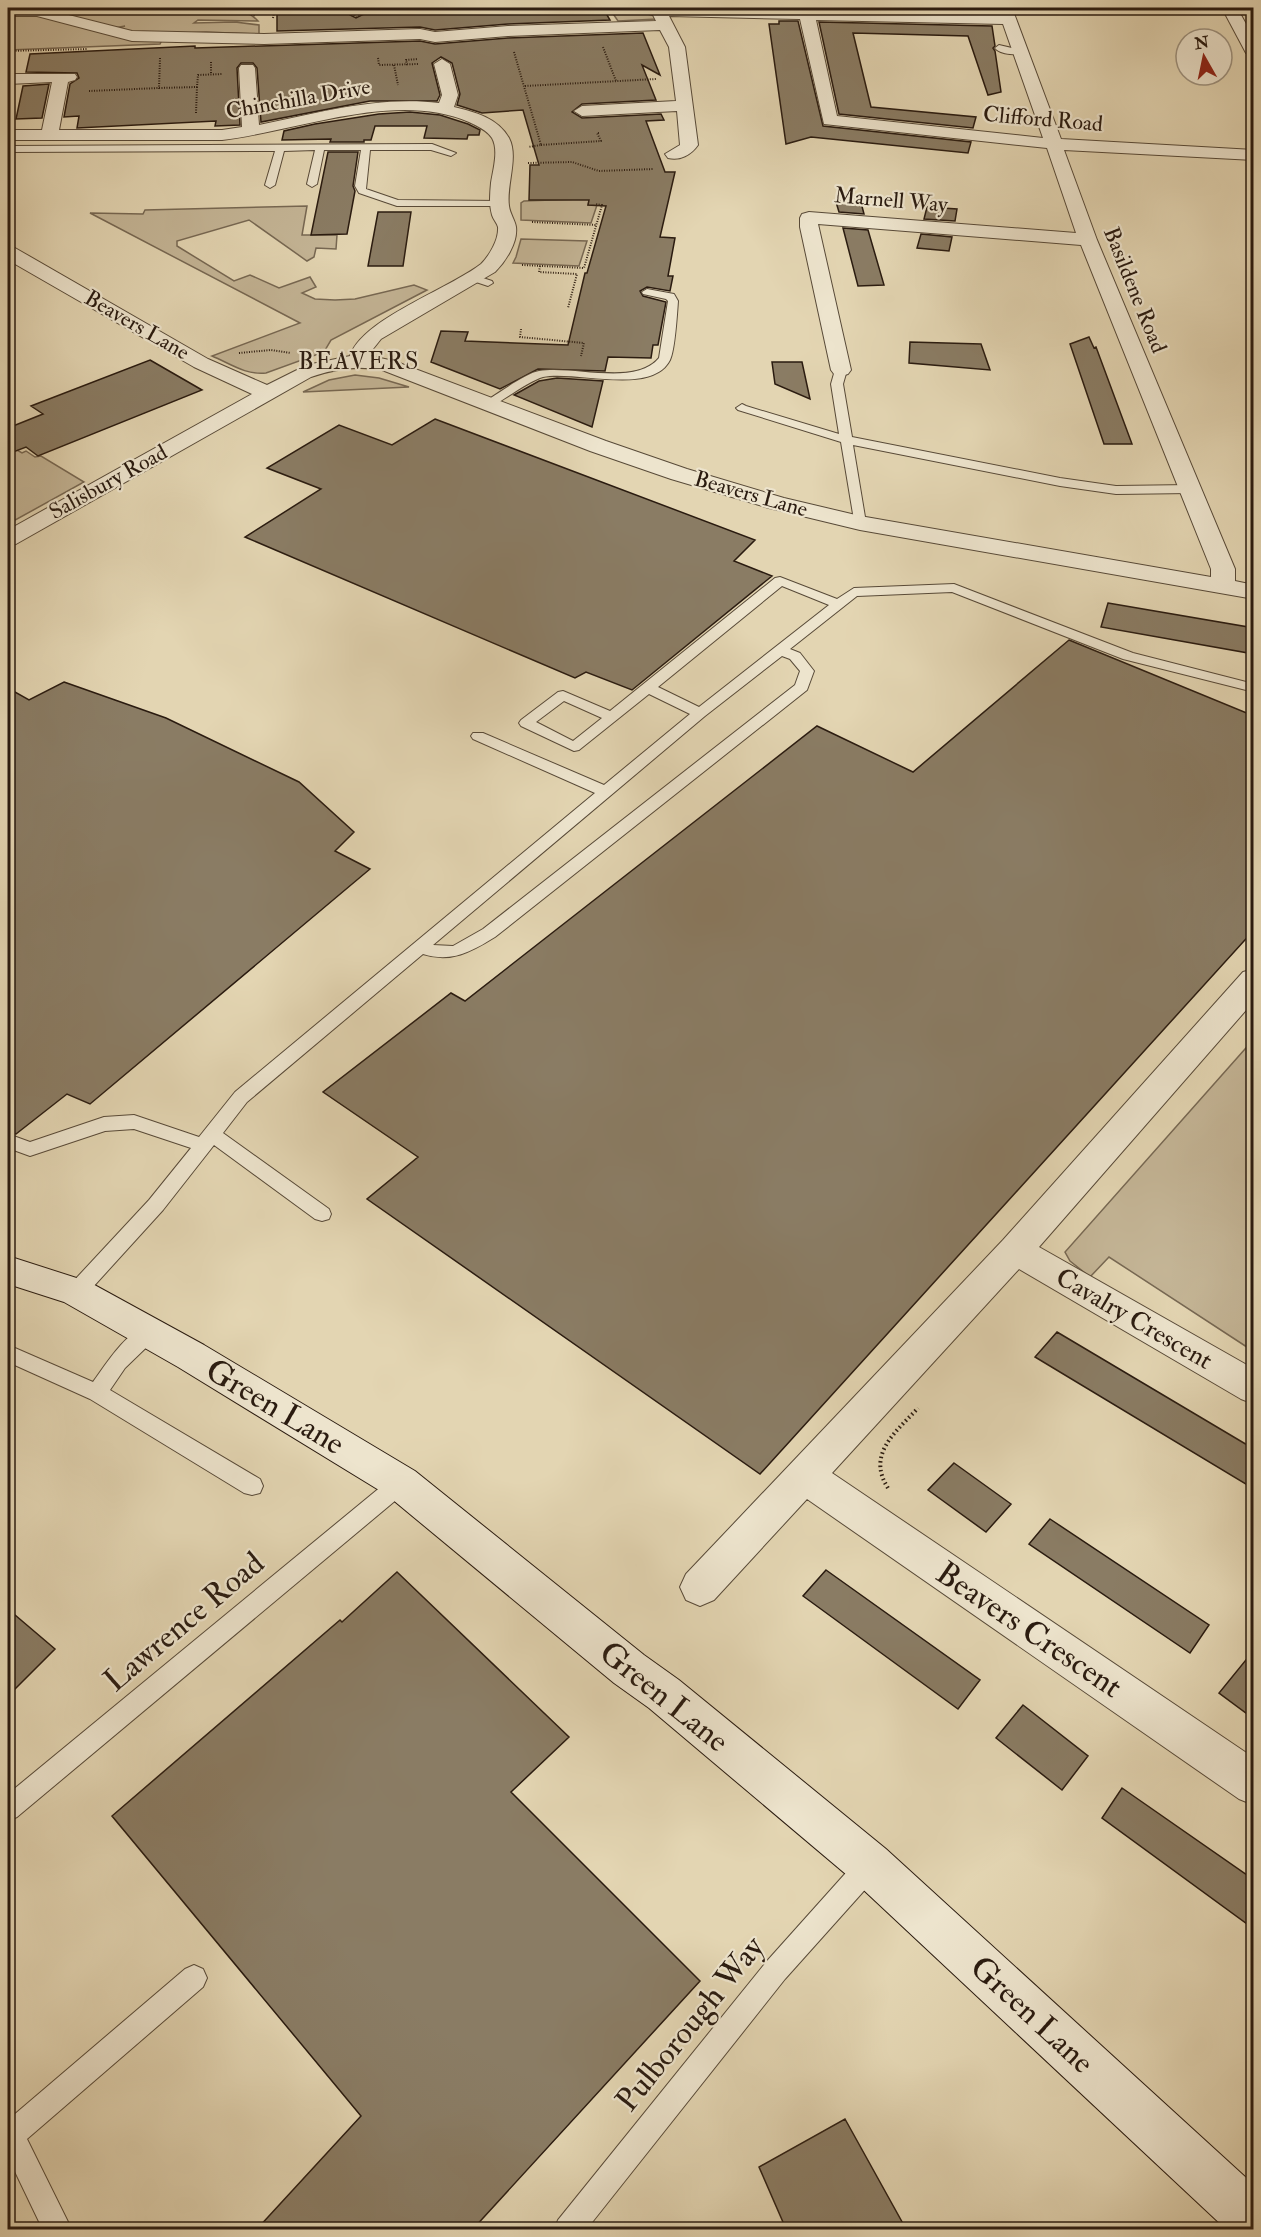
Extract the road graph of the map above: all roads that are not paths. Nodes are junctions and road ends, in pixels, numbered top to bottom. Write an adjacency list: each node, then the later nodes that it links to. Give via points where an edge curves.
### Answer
1 (635, 8): 5 (street)
2 (1229, 8): 9 (street)
3 (8, 12): 5 (street, via 37,11 132,36 254,39 420,34 435,37)
4 (1007, 14): 6 (street); 8 (street, Basildene Road)
5 (660, 15): 6 (street); 13 (street, via 677,47)
6 (807, 15): 21 (street, Clifford Road, via 830,120)
7 (999, 48): 8 (lane)
8 (1021, 51): 21 (street, Basildene Road)
9 (1254, 53)
10 (442, 64): 14 (street, via 450,96)
11 (247, 70): 18 (street)
12 (8, 79): 20 (street, via 63,82)
13 (685, 106): 15 (street); 27 (street, via 688,148)
14 (446, 107): 16 (street, Chinchilla Drive, via 377,107); 31 (street, Chinchilla Drive, via 479,120 495,130 503,142)
15 (582, 111)
16 (300, 122): 17 (street, via 317,131); 18 (street, Chinchilla Drive)
17 (333, 131)
18 (251, 132): 20 (street, Chinchilla Drive)
19 (8, 135): 20 (street, Chinchilla Drive)
20 (49, 135)
21 (1053, 144): 28 (street, Clifford Road); 32 (street, Basildene Road)
22 (280, 148): 23 (lane); 25 (lane); 30 (lane)
23 (320, 148): 24 (lane); 29 (lane)
24 (366, 148): 26 (lane, via 432,147); 31 (lane, via 362,190 397,202 447,197)
25 (8, 149)
26 (452, 153)
27 (674, 154)
28 (1254, 155)
29 (312, 184)
30 (270, 185)
31 (500, 207): 35 (street, Chinchilla Drive, via 507,227 503,249 481,281 374,335 363,348)
32 (1088, 240): 36 (street, Marnell Way, via 809,218); 42 (street, Basildene Road)
33 (8, 252): 37 (street, Beavers Lane, via 201,363)
34 (647, 292): 38 (lane, via 670,296 672,301 665,359 659,366 630,376 540,374)
35 (359, 361): 37 (street, Beavers Lane, via 319,367); 38 (street, Beavers Lane, via 393,367)
36 (841, 370): 40 (lane, via 837,384)
37 (268, 393): 41 (street, Beavers Lane)
38 (487, 405): 43 (street, Beavers Lane, via 679,474)
39 (742, 408): 40 (lane)
40 (847, 440): 42 (lane, via 1102,489); 43 (lane)
41 (177, 444): 44 (street, Salisbury Road)
42 (1191, 489): 45 (street, Basildene Road, via 1223,569)
43 (860, 523): 45 (street, Beavers Lane)
44 (8, 538)
45 (1223, 587): 46 (street, Beavers Lane)
46 (1254, 592)
47 (838, 604): 48 (lane); 49 (lane, via 780,581); 50 (lane, via 854,592 954,588 1128,656)
48 (780, 650): 51 (lane); 55 (lane, via 795,656 807,671 802,687 489,933 462,951 439,954)
49 (648, 688): 51 (lane); 52 (lane)
50 (1254, 688)
51 (700, 713): 54 (lane)
52 (612, 717): 52 (lane, via 563,695 526,723 574,747)
53 (478, 736): 54 (lane)
54 (606, 792): 55 (lane)
55 (423, 946): 57 (lane, via 241,1097)
56 (1254, 980): 60 (street)
57 (207, 1140): 58 (lane, via 134,1122 104,1124 30,1149); 59 (lane); 62 (lane, via 156,1205)
58 (8, 1141)
59 (322, 1214)
60 (1015, 1250): 65 (street, Cavalry Crescent); 67 (street)
61 (8, 1270): 62 (street, Green Lane)
62 (76, 1292): 63 (street, Green Lane)
63 (148, 1332): 66 (lane, via 118,1362); 68 (street, Green Lane)
64 (8, 1353): 66 (lane)
65 (1254, 1388)
66 (97, 1393): 69 (lane)
67 (805, 1476): 70 (street); 71 (street, Beavers Crescent)
68 (401, 1483): 72 (lane, Lawrence Road); 73 (street, Green Lane)
69 (252, 1486)
70 (700, 1587)
71 (1254, 1784)
72 (8, 1809)
73 (870, 1865): 75 (street, Green Lane); 77 (lane, Pulborough Way, via 776,1970)
74 (194, 1978): 76 (lane, via 11,2135)
75 (1254, 2220)
76 (58, 2229)
77 (568, 2229)

